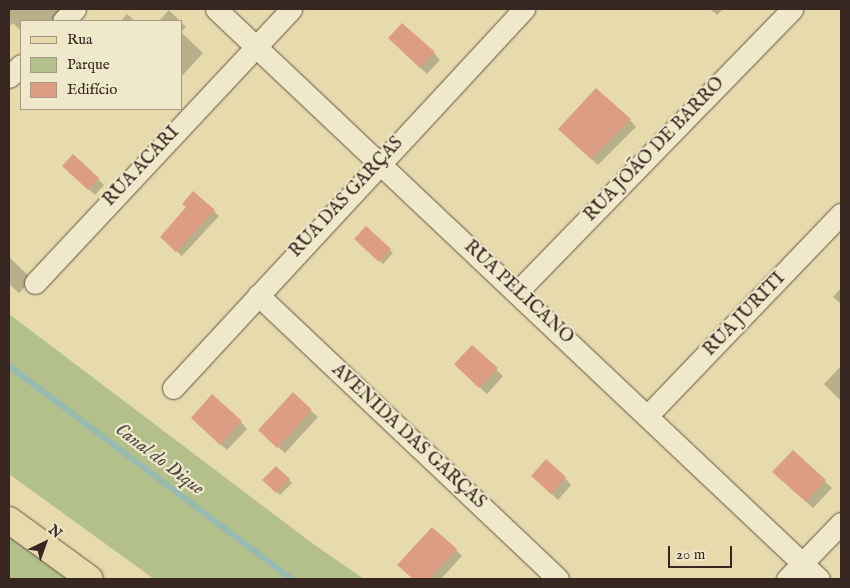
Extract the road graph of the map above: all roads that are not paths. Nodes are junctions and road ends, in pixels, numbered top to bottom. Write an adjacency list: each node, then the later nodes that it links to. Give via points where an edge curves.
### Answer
1 (75, 9): 6 (street)
2 (216, 9): 7 (street, RUA PELICANO)
3 (291, 9): 7 (street, RUA ACARI)
4 (524, 9): 10 (street, RUA DAS GARÇAS)
5 (792, 9): 13 (street, RUA JOÃO DE BARRO)
6 (64, 20)
7 (255, 46): 10 (street, RUA PELICANO); 12 (street, RUA ACARI)
8 (20, 66): 9 (street)
9 (9, 78)
10 (380, 162): 13 (street, RUA PELICANO); 14 (street, RUA DAS GARÇAS)
11 (841, 214): 16 (street, RUA JURITI)
12 (35, 282)
13 (517, 292): 16 (street, RUA PELICANO)
14 (258, 295): 15 (street, RUA DAS GARÇAS); 21 (street, AVENIDA DAS GARÇAS)
15 (173, 388)
16 (648, 415): 19 (street, RUA PELICANO)
17 (9, 520): 20 (main road)
18 (841, 523): 19 (street)
19 (803, 564): 22 (street); 23 (street, RUA PELICANO)
20 (90, 579)
21 (558, 579)
22 (787, 579)
23 (819, 579)

